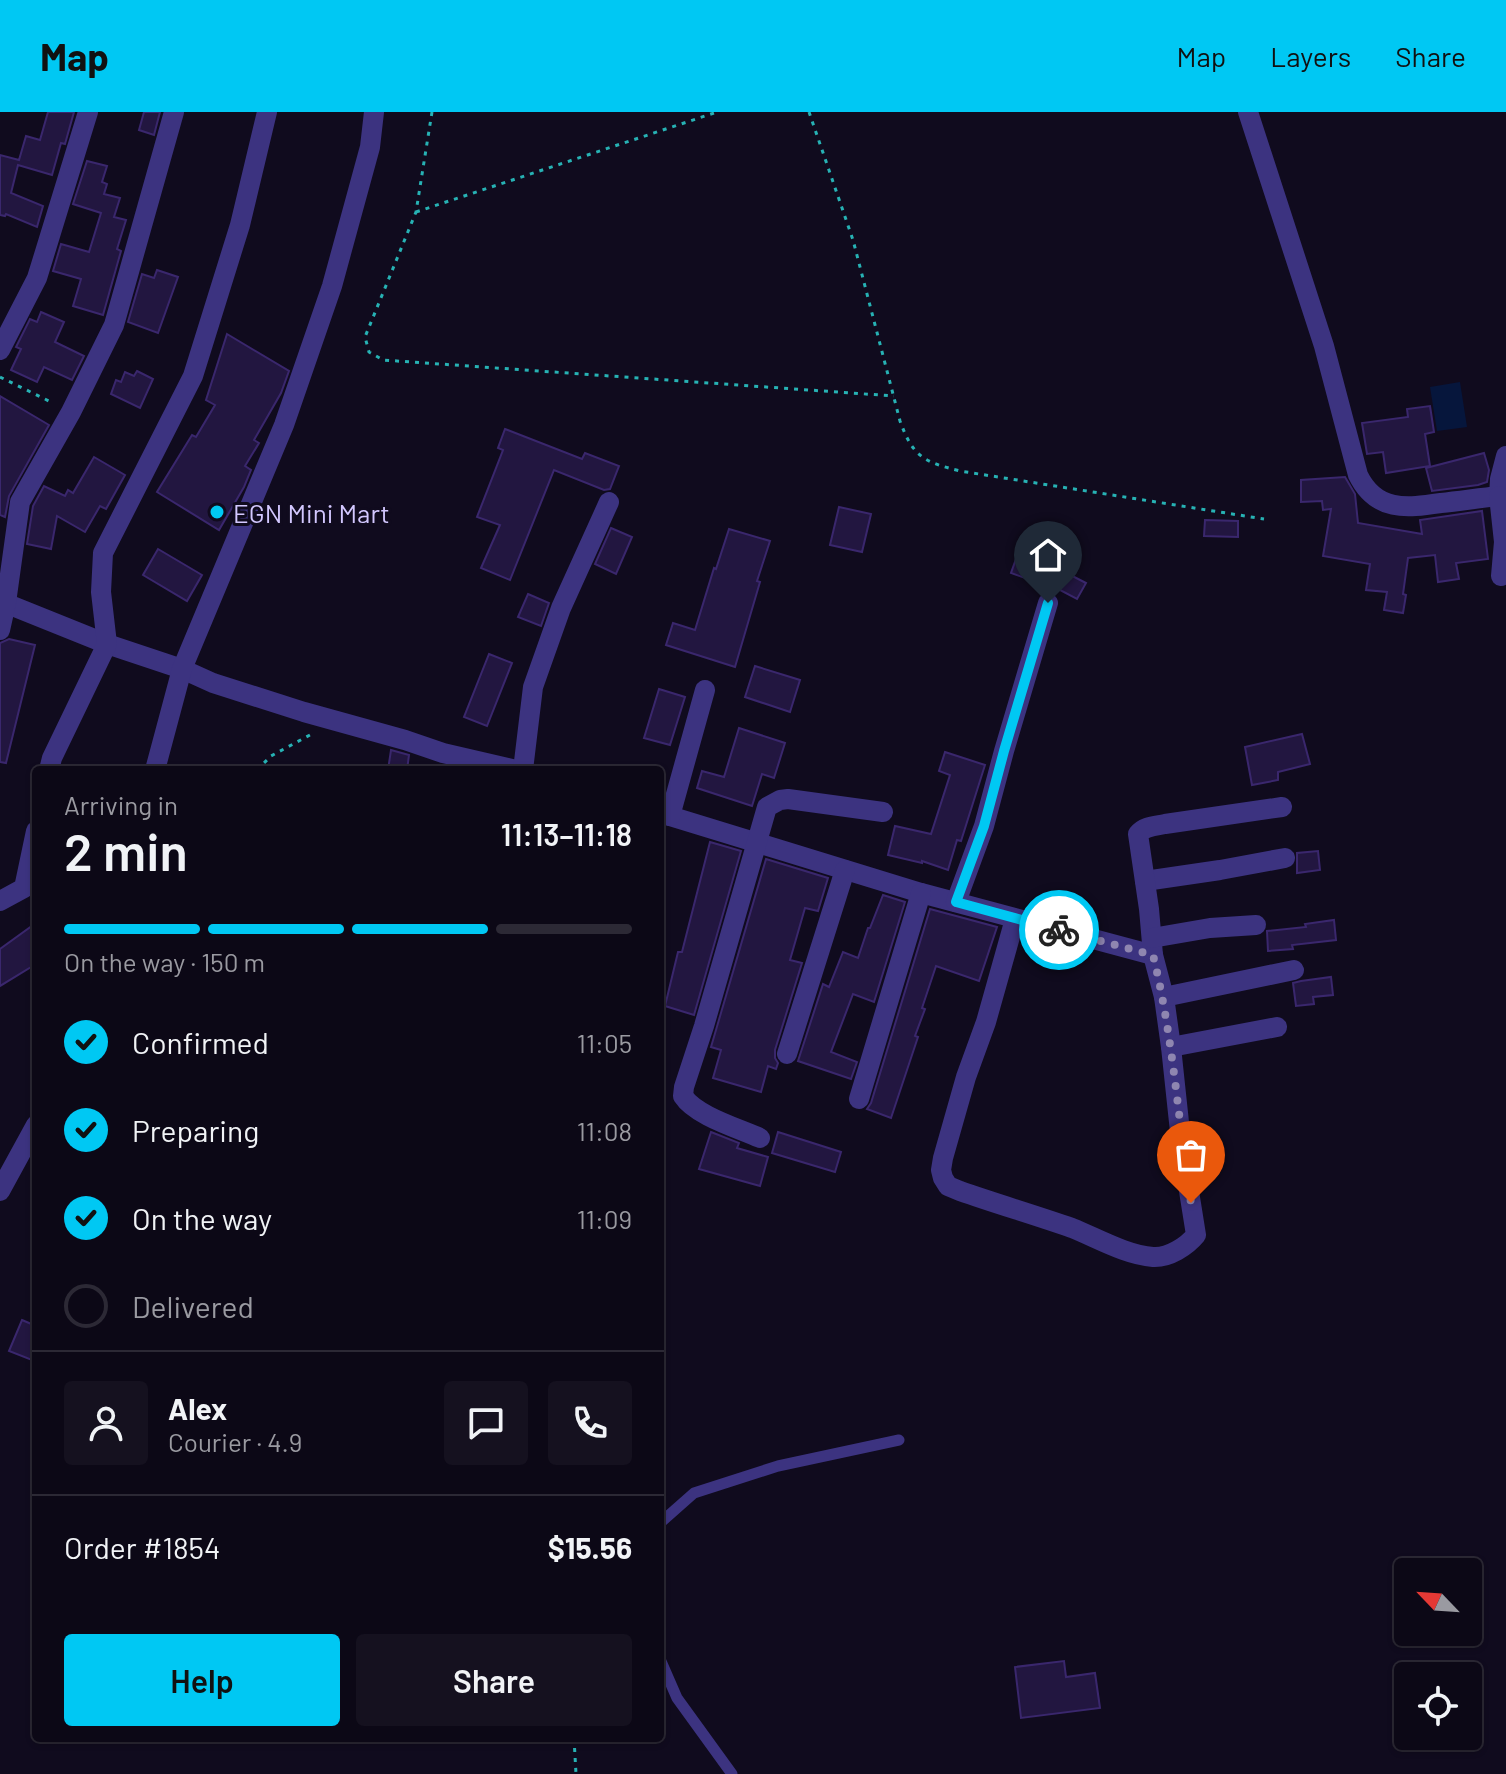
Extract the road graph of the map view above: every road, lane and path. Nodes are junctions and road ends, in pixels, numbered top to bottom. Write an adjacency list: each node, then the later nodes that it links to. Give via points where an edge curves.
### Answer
1 (88, 112): 10 (street, via 37,278)
2 (174, 112): 13 (street, via 114,325)
3 (267, 112): 22 (street, via 240,225 193,376 103,553)
4 (374, 112): 23 (street, via 357,199 308,357)
5 (432, 112): 9 (path)
6 (717, 112): 9 (path)
7 (809, 112): 12 (path, via 853,240)
8 (1248, 112): 15 (street, via 1364,486 1395,506)
9 (416, 212): 12 (path, via 365,337 369,352 383,360)
10 (0, 350)
11 (0, 377): 13 (path)
12 (894, 396): 17 (path, via 909,443 935,465)
13 (71, 412): 19 (street, via 20,502)
14 (1506, 456): 15 (street)
15 (1499, 496): 18 (street)
16 (609, 502): 31 (street, via 561,608 533,687)
17 (1264, 519)
18 (1501, 576)
19 (3, 602): 21 (street); 22 (street)
20 (1048, 603): 42 (street, via 984,826)
21 (0, 630)
22 (107, 644): 23 (street); 27 (street)
23 (182, 669): 25 (street); 28 (street)
24 (705, 690): 34 (street)
25 (341, 722): 26 (street, via 405,740); 29 (path, via 301,738)
26 (441, 762): 30 (street)
27 (50, 766)
28 (156, 766)
29 (261, 766)
30 (478, 766)
31 (523, 766)
32 (1282, 807): 39 (street, via 1140,830 1137,841)
33 (883, 812): 35 (street, via 780,800 767,807)
34 (665, 814): 35 (street)
35 (756, 843): 38 (street); 53 (street, via 683,1096 698,1109)
36 (32, 850): 41 (street, via 24,888)
37 (1285, 858): 39 (street)
38 (845, 870): 40 (street); 50 (street)
39 (1145, 881): 45 (street)
40 (921, 893): 42 (street); 51 (street)
41 (0, 901)
42 (956, 902): 43 (street)
43 (1015, 919): 45 (street); 49 (street, via 946,1145 941,1170 948,1186 1154,1257 1190,1243 1196,1235)
44 (1256, 925): 45 (street, via 1210,928)
45 (1153, 946): 47 (street)
46 (1294, 970): 47 (street)
47 (1164, 997): 49 (street)
48 (1277, 1027): 49 (street)
49 (1171, 1047)
50 (787, 1054)
51 (859, 1099)
52 (32, 1132): 54 (street)
53 (760, 1138)
54 (0, 1191)
55 (899, 1440): 56 (lane, via 778,1466 694,1493)
56 (664, 1519)
57 (664, 1668): 60 (lane, via 677,1698)
58 (574, 1742): 59 (path)
59 (576, 1774)
60 (732, 1774)

